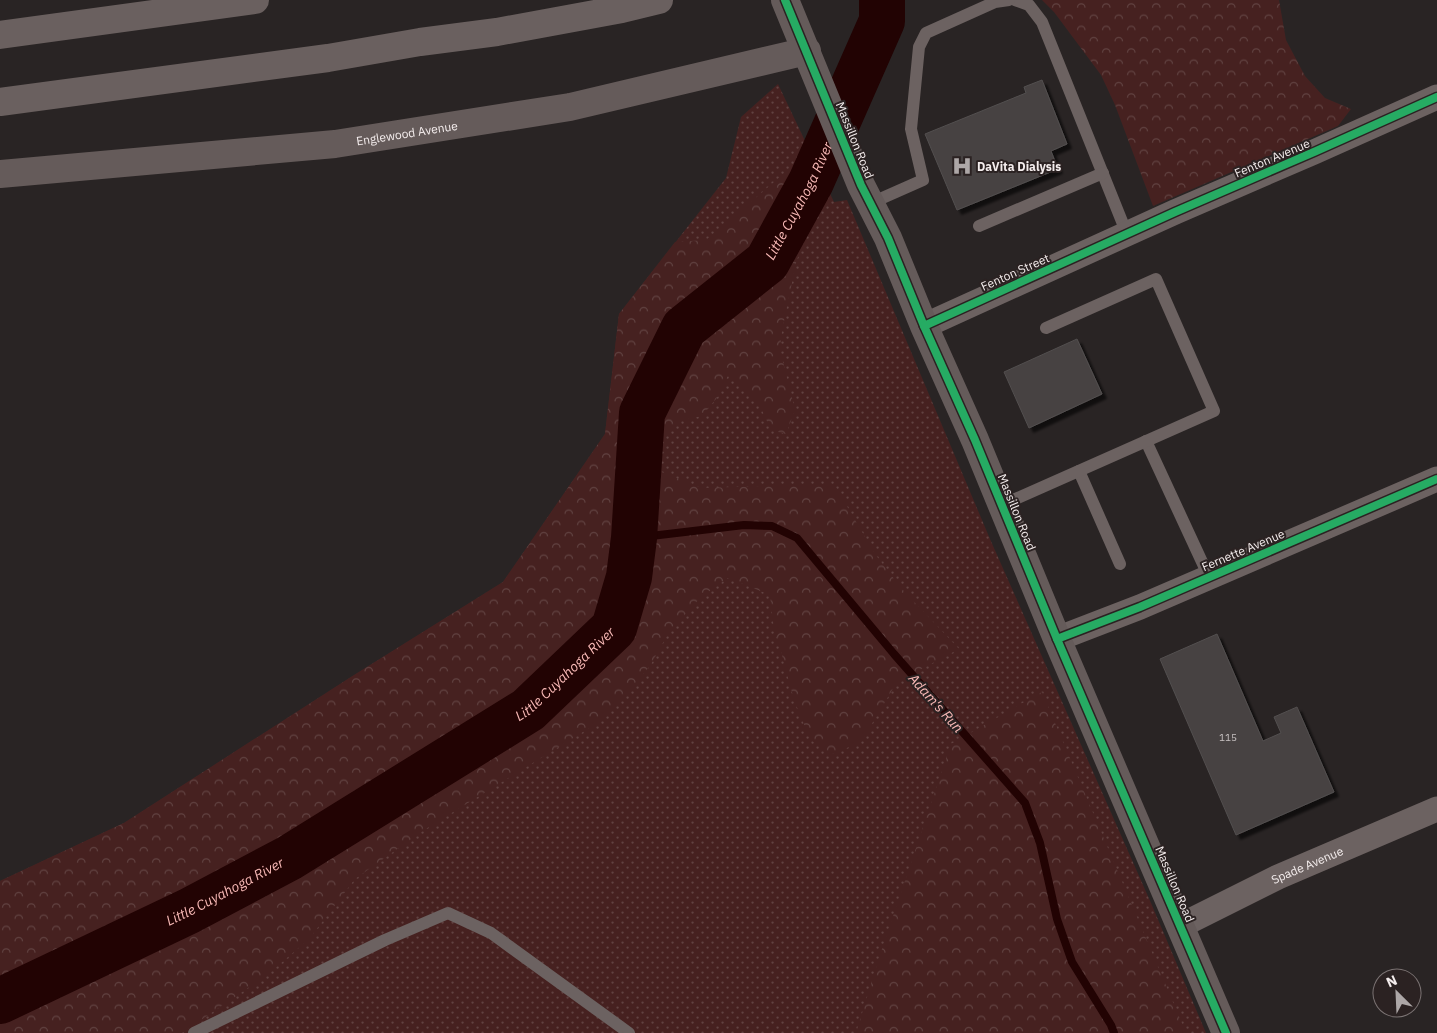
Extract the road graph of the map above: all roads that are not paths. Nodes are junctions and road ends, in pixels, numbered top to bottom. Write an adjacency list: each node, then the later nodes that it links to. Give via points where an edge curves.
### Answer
1 (255, 0): 6 (highway)
2 (660, 0): 9 (highway, via 497,32)
3 (785, 0): 7 (street, Massillon Road)
4 (1009, 0): 12 (lane, via 995,2 926,33 919,47 911,129 923,180)
5 (1015, 0): 10 (lane, via 1029,5 1042,22)
6 (0, 34)
7 (807, 51): 11 (street, Englewood Avenue, via 570,108 334,144); 12 (street, Massillon Road)
8 (1437, 96): 14 (street, Fenton Avenue)
9 (0, 102)
10 (1103, 173): 13 (lane); 14 (lane)
11 (0, 174)
12 (866, 194): 15 (street, Massillon Road)
13 (980, 226)
14 (1122, 237): 15 (street, Fenton Street)
15 (924, 326): 20 (street, Massillon Road)
16 (1046, 328): 17 (lane, via 1156,279 1214,411)
17 (1146, 441): 18 (lane); 22 (lane)
18 (1080, 471): 20 (lane); 21 (lane)
19 (1437, 479): 22 (street, Fernette Avenue)
20 (1002, 505): 23 (street, Massillon Road)
21 (1120, 564)
22 (1209, 577): 23 (street, Fernette Avenue)
23 (1057, 639): 25 (street, Massillon Road)
24 (1437, 810): 25 (street, Spade Avenue, via 1278,877)
25 (1180, 926): 28 (street, Massillon Road)
26 (194, 1033): 27 (lane, via 448,913 491,933)
27 (629, 1033)
28 (1226, 1033)

